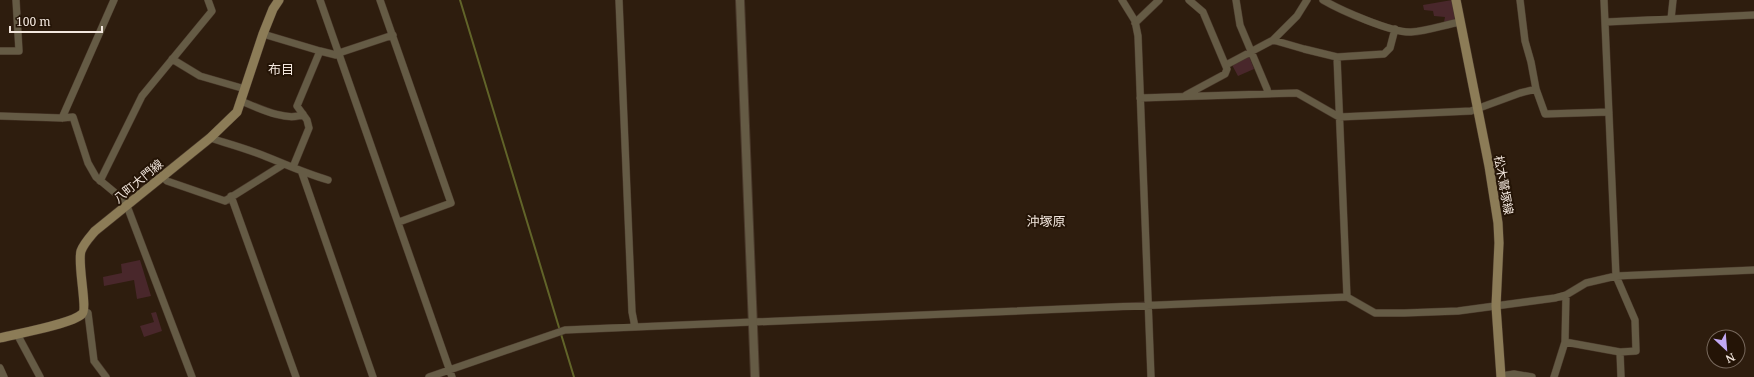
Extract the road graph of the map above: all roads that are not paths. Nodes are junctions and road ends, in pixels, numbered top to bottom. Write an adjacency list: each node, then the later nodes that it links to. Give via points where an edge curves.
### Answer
1 (16, 0): 28 (street, via 19,51)
2 (114, 0): 46 (street)
3 (208, 0): 33 (street, via 212,11)
4 (279, 0): 25 (main road, 八町大門線)
5 (320, 0): 31 (street)
6 (380, 0): 26 (street)
7 (619, 0): 65 (street, via 631,304)
8 (740, 0): 64 (street)
9 (1122, 0): 23 (street)
10 (1189, 0): 34 (street, via 1203,12)
11 (1236, 0): 29 (street, via 1240,25)
12 (1307, 0): 27 (street)
13 (1323, 0): 24 (street)
14 (1456, 0): 21 (main road, 松木鷲塚線)
15 (1520, 0): 36 (street, via 1525,41 1532,62)
16 (1604, 0): 22 (street)
17 (1673, 0): 20 (street)
18 (1157, 1): 23 (street)
19 (1754, 15): 20 (street)
20 (1671, 19): 22 (street)
21 (1460, 22): 24 (street, via 1410,32); 41 (main road, 松木鷲塚線)
22 (1606, 22): 42 (street)
23 (1135, 23): 39 (street, via 1138,36)
24 (1395, 30): 32 (street, via 1390,48 1384,54)
25 (263, 34): 30 (street); 35 (main road, 八町大門線)
26 (393, 35): 31 (street); 56 (street, via 451,203)
27 (1273, 40): 29 (street); 32 (street)
28 (0, 51)
29 (1252, 51): 34 (street); 37 (street)
30 (320, 52): 31 (street, via 336,56); 43 (street, via 297,106)
31 (340, 54): 56 (street)
32 (1337, 57): 45 (street)
33 (172, 59): 35 (street, via 200,76); 52 (street, via 142,96)
34 (1226, 65): 38 (street, via 1225,74)
35 (244, 89): 40 (main road, 八町大門線)
36 (1536, 89): 41 (street, via 1520,92); 42 (street, via 1544,114)
37 (1268, 94): 38 (street); 45 (street, via 1297,93)
38 (1186, 95): 39 (street)
39 (1140, 98): 61 (street)
40 (241, 101): 43 (street, via 277,114 298,117); 47 (main road, 八町大門線, via 237,112)
41 (1477, 110): 45 (street); 62 (main road, 松木鷲塚線, via 1498,223)
42 (1609, 112): 58 (street)
43 (303, 114): 49 (street, via 309,128)
44 (0, 116): 46 (street)
45 (1339, 117): 60 (street)
46 (62, 118): 52 (street, via 73,117 88,163)
47 (210, 138): 48 (street); 51 (main road, 八町大門線)
48 (284, 164): 49 (street); 54 (street)
49 (293, 167): 50 (street)
50 (302, 172): 53 (street); 78 (street)
51 (162, 176): 54 (street, via 167,181 225,200); 55 (main road, 八町大門線)
52 (100, 180): 55 (street, via 125,201)
53 (328, 180)
54 (231, 196): 77 (street)
55 (127, 206): 63 (main road, 八町大門線, via 95,231 81,252); 76 (street)
56 (399, 222): 71 (street)
57 (1754, 270): 58 (street)
58 (1616, 276): 59 (street, via 1586,283); 69 (street, via 1635,320 1636,351)
59 (1566, 295): 62 (street); 68 (street)
60 (1347, 297): 61 (street); 62 (street, via 1375,313 1458,311)
61 (1149, 306): 64 (street); 81 (street)
62 (1496, 306): 72 (main road, 松木鷲塚線)
63 (84, 311): 66 (main road, via 69,321); 75 (street, via 88,313 94,361)
64 (752, 322): 65 (street); 80 (street)
65 (635, 327): 71 (street, via 566,330 550,334)
66 (17, 334): 67 (main road); 74 (street)
67 (0, 338)
68 (1565, 342): 69 (street); 83 (street)
69 (1620, 352): 84 (street)
70 (0, 368): 73 (street)
71 (451, 374): 79 (street)
72 (1501, 376): 82 (street, via 1514,374)
73 (4, 377)
74 (40, 377)
75 (106, 377)
76 (192, 377)
77 (296, 377)
78 (373, 377)
79 (429, 377)
80 (755, 377)
81 (1151, 377)
82 (1532, 377)
83 (1554, 377)
84 (1621, 377)

